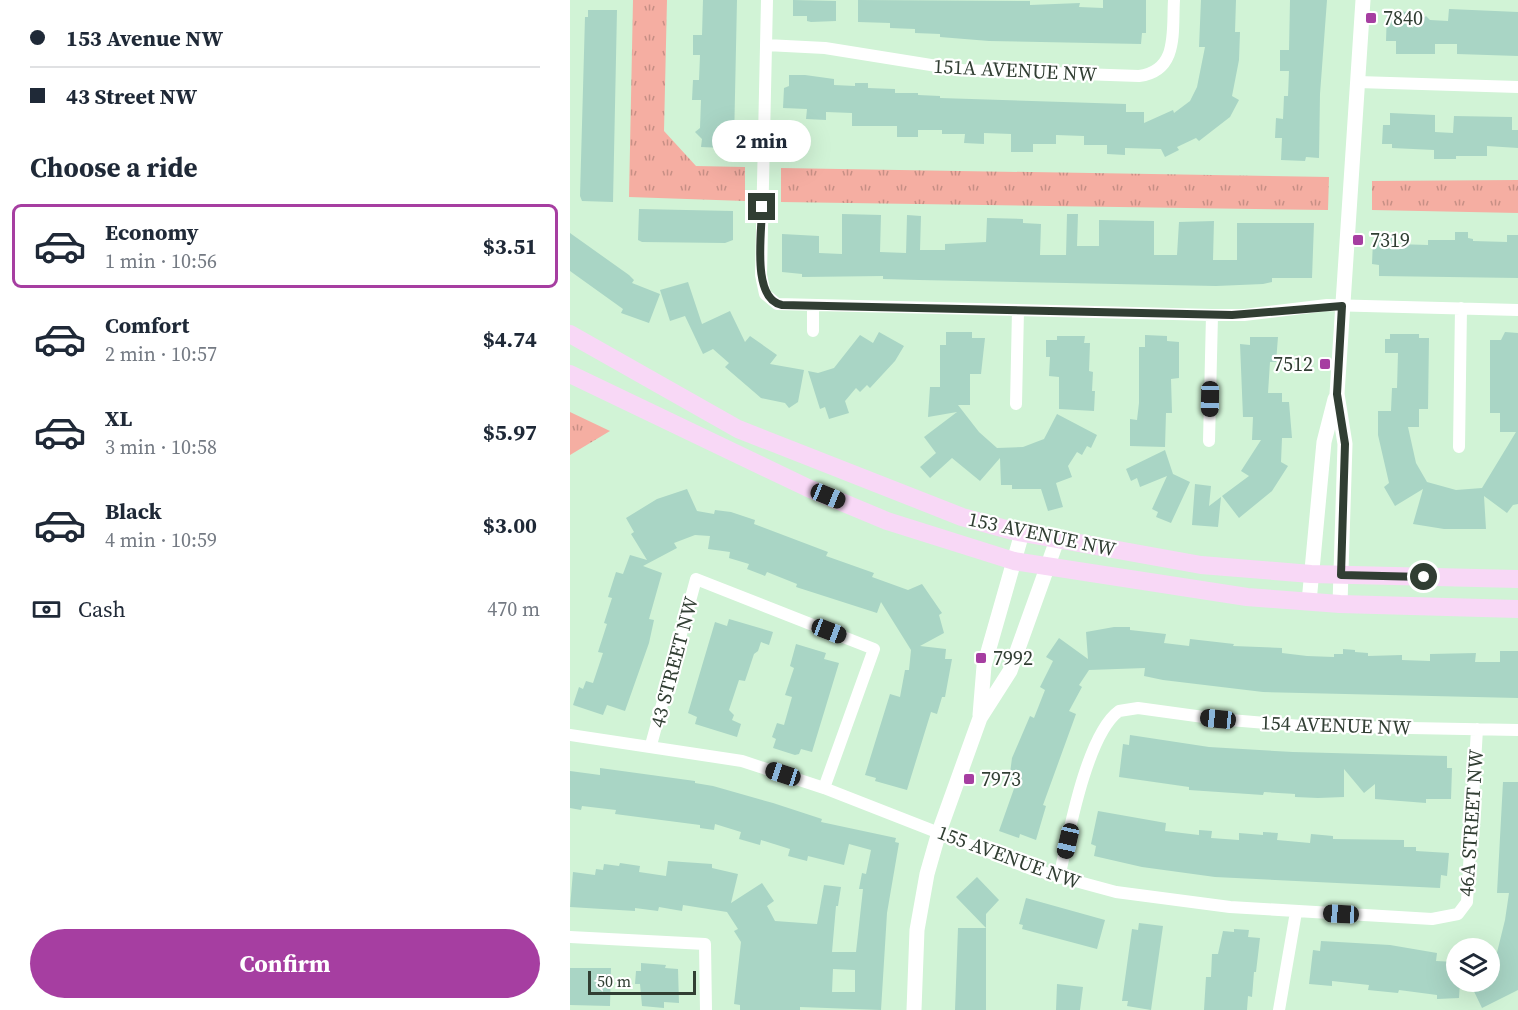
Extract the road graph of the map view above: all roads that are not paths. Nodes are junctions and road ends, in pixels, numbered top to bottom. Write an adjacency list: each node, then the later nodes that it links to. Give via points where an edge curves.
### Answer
1 (767, 0): 4 (street)
2 (1174, 0): 4 (street, 151A AVENUE NW, via 1171,53 1156,72 1139,76 962,70 825,48)
3 (1363, 0): 5 (street)
4 (766, 45): 7 (street, via 761,275 765,294 771,300 782,305)
5 (1358, 82): 6 (street); 8 (street)
6 (1518, 87)
7 (813, 306): 10 (street); 13 (street)
8 (1342, 306): 9 (street); 12 (street); 16 (street)
9 (1461, 309): 11 (street); 19 (street)
10 (1018, 310): 12 (street); 17 (street)
11 (1518, 310)
12 (1212, 315): 18 (street)
13 (813, 331)
14 (574, 338): 20 (main road, 153 AVENUE NW, via 738,429 962,517)
15 (570, 374): 22 (main road, 153 AVENUE NW, via 808,488 887,521)
16 (1337, 394): 24 (street, via 1324,442); 25 (street, via 1345,444)
17 (1016, 404)
18 (1209, 441)
19 (1459, 447)
20 (1022, 533): 21 (main road, 153 AVENUE NW); 22 (street)
21 (1057, 540): 23 (street); 24 (main road, 153 AVENUE NW, via 1201,565)
22 (1014, 561): 23 (main road, 153 AVENUE NW); 30 (street, via 984,666)
23 (1048, 568): 27 (main road, 153 AVENUE NW, via 1191,591); 30 (street, via 1010,671)
24 (1311, 574): 25 (main road, 153 AVENUE NW); 27 (street)
25 (1341, 575): 26 (main road, 153 AVENUE NW); 28 (street)
26 (1518, 579)
27 (1309, 602): 28 (main road, 153 AVENUE NW)
28 (1340, 604): 29 (main road, 153 AVENUE NW)
29 (1518, 609)
30 (980, 718): 36 (street)
31 (1477, 729): 32 (street, 154 AVENUE NW); 37 (street, 154 AVENUE NW, via 1302,726 1138,708 1119,711 1104,728 1083,781); 39 (street, 46A STREET NW, via 1468,895)
32 (1518, 730)
33 (570, 735): 34 (street, 155 AVENUE NW)
34 (651, 745): 35 (street, 155 AVENUE NW, via 742,761); 35 (street, 43 STREET NW, via 696,579 874,649)
35 (824, 788): 36 (street, 155 AVENUE NW)
36 (939, 832): 37 (street, 155 AVENUE NW); 42 (street, via 918,920)
37 (1059, 878): 38 (street, 155 AVENUE NW, via 1160,900)
38 (1296, 912): 39 (street, 155 AVENUE NW, via 1432,919); 43 (street)
39 (1458, 914)
40 (570, 937): 41 (street, via 705,944)
41 (706, 1010)
42 (914, 1010)
43 (1278, 1010)

